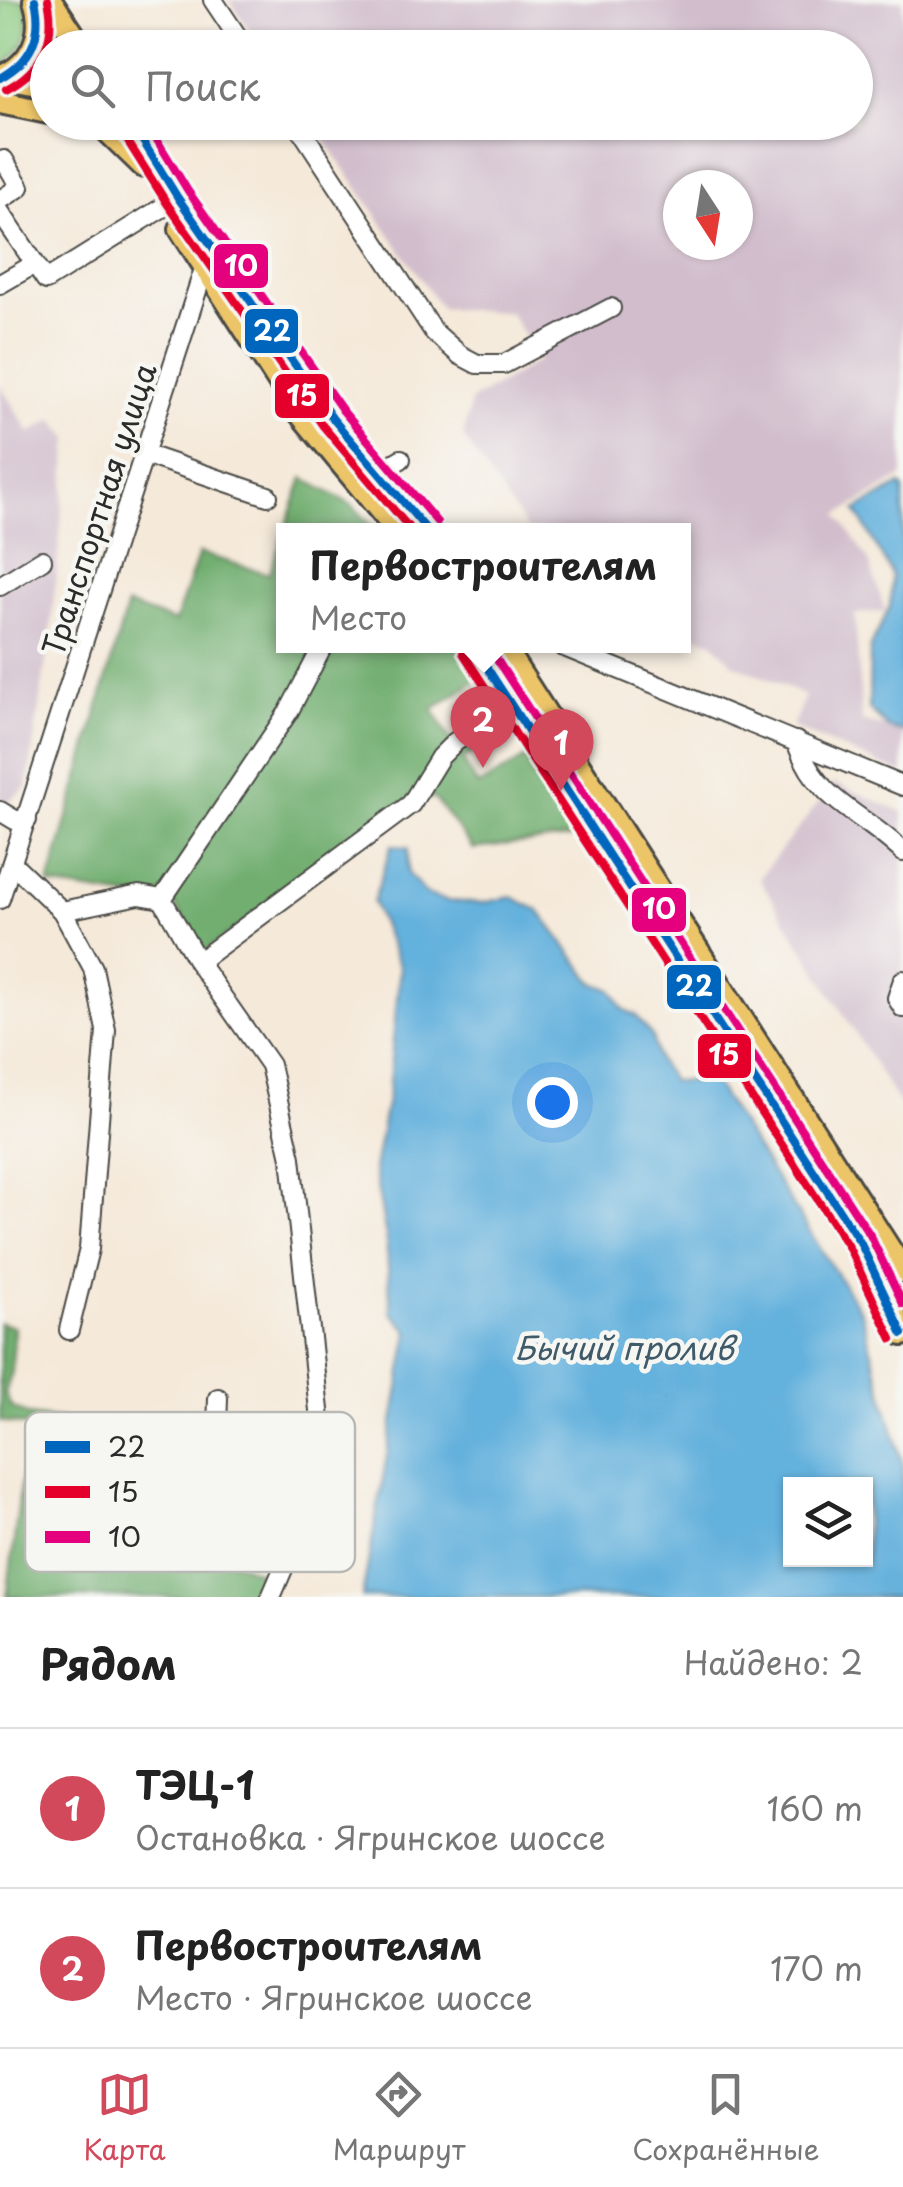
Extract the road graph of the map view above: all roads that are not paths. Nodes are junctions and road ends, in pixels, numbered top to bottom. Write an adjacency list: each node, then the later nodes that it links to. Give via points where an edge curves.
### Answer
1 (35, 0): 4 (main road)
2 (50, 0): 5 (main road)
3 (213, 0): 6 (street)
4 (42, 30)
5 (70, 30)
6 (233, 30)
7 (30, 56): 8 (main road)
8 (2, 78): 9 (main road)
9 (30, 82)
10 (0, 102): 11 (main road)
11 (30, 108)
12 (118, 140): 17 (main road)
13 (134, 140): 17 (main road)
14 (137, 140): 19 (main road)
15 (308, 140): 24 (street, via 434,332 476,364 504,364)
16 (0, 163): 18 (street, via 20,187)
17 (144, 166): 19 (main road)
18 (0, 200)
19 (172, 201): 21 (main road); 22 (street, via 46,280)
20 (0, 212): 22 (street)
21 (211, 262): 25 (street, Транспортная улица); 27 (main road); 29 (main road, via 297,408)
22 (33, 265): 23 (street)
23 (0, 284)
24 (611, 308)
25 (144, 454): 28 (street); 41 (street, Транспортная улица)
26 (401, 459): 27 (street)
27 (379, 472): 30 (main road)
28 (268, 496)
29 (388, 523)
30 (421, 523)
31 (42, 560): 32 (street)
32 (0, 586)
33 (319, 653): 45 (street, via 289,711)
34 (495, 653): 37 (main road)
35 (497, 653): 50 (main road)
36 (579, 653): 38 (street)
37 (511, 704): 47 (street, via 448,750 410,804); 52 (main road, via 860,1242)
38 (796, 741): 39 (street); 42 (street, via 824,792)
39 (903, 786)
40 (0, 811): 41 (street)
41 (27, 820): 43 (street, Транспортная улица)
42 (903, 852)
43 (12, 864): 44 (street, Транспортная улица); 46 (street)
44 (0, 899)
45 (162, 899): 46 (street, via 139,896); 47 (street)
46 (62, 911): 51 (street, via 93,968 106,1030 89,1249)
47 (198, 962): 55 (street, via 270,1065 287,1140)
48 (903, 980): 49 (street, via 897,998)
49 (903, 1008)
50 (903, 1271)
51 (69, 1330)
52 (903, 1334)
53 (218, 1398): 54 (street)
54 (218, 1412)
55 (319, 1412)
56 (282, 1572): 57 (street)
57 (271, 1597)

